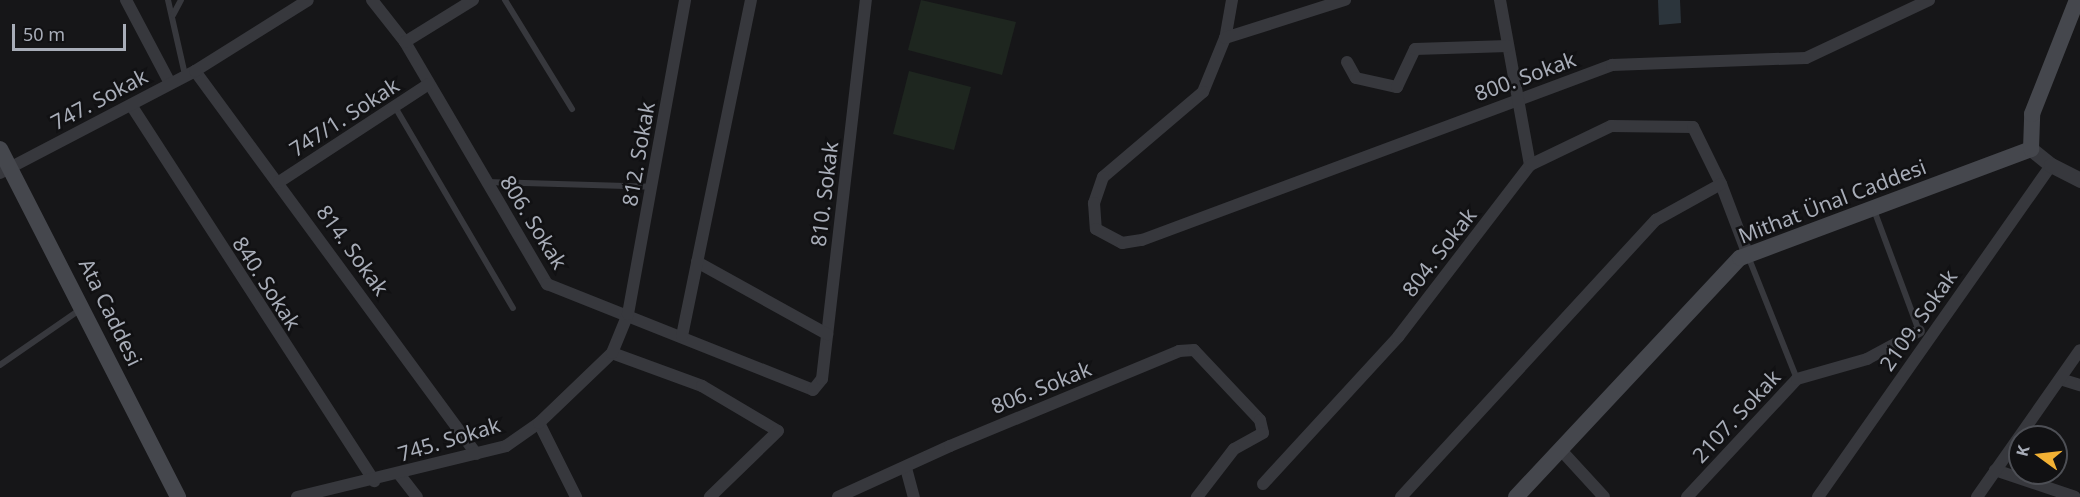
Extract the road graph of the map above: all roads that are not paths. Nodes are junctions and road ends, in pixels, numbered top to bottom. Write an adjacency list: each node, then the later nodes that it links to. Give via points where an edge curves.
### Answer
1 (126, 0): 22 (street)
2 (168, 0): 16 (lane)
3 (181, 0): 16 (lane)
4 (308, 0): 21 (street, 747. Sokak)
5 (372, 0): 18 (street, 806. Sokak)
6 (473, 0): 18 (street)
7 (505, 0): 27 (lane)
8 (685, 0): 37 (street, 812. Sokak)
9 (751, 0): 40 (street)
10 (1232, 0): 17 (street)
11 (1345, 0): 17 (street)
12 (1500, 0): 19 (street)
13 (1929, 0): 24 (street, 800. Sokak, via 1806,58 1612,65)
14 (2077, 0): 29 (main road, via 2032,114)
15 (864, 1): 45 (street, 810. Sokak)
16 (173, 15): 21 (lane)
17 (1226, 38): 24 (street, 800. Sokak, via 1203,92 1103,177 1094,203 1096,229 1122,243 1142,240)
18 (405, 42): 23 (street, 806. Sokak)
19 (1508, 46): 20 (street, via 1415,49 1398,87 1356,78); 24 (street)
20 (1347, 62)
21 (190, 73): 22 (street, 747. Sokak); 34 (street, 814. Sokak)
22 (170, 83): 25 (street, 747. Sokak)
23 (429, 84): 26 (street, 747/1. Sokak); 35 (street, 806. Sokak)
24 (1518, 98): 30 (street)
25 (130, 105): 32 (street, 747. Sokak); 60 (street, 840. Sokak)
26 (394, 107): 34 (street, 747/1. Sokak); 42 (lane)
27 (572, 110)
28 (0, 149): 32 (main road, Ata Caddesi)
29 (2031, 149): 31 (street); 38 (main road, Mithat Ünal Caddesi)
30 (1530, 165): 36 (street, via 1611,126 1693,128); 61 (street, 804. Sokak, via 1398,337)
31 (2051, 165): 33 (street); 74 (street, 2109. Sokak)
32 (5, 170): 41 (main road, Ata Caddesi)
33 (2080, 180)
34 (279, 182): 56 (street, 814. Sokak)
35 (487, 182): 37 (lane); 43 (street, 806. Sokak, via 547,284)
36 (1721, 184): 39 (street); 70 (street, via 1656,220)
37 (651, 187): 43 (street, 812. Sokak)
38 (1874, 208): 39 (main road, Mithat Ünal Caddesi); 44 (lane)
39 (1748, 255): 50 (lane); 55 (main road, Mithat Ünal Caddesi, via 1740,258)
40 (697, 262): 45 (street); 46 (street)
41 (84, 308): 49 (lane); 63 (main road, Ata Caddesi)
42 (513, 308)
43 (628, 314): 46 (street, 806. Sokak); 48 (street, 745. Sokak)
44 (1919, 331): 50 (street, 2107. Sokak, via 1867,359)
45 (827, 334): 53 (street, 810. Sokak, via 822,379)
46 (682, 336): 53 (street, 806. Sokak)
47 (2080, 350): 51 (street)
48 (612, 353): 54 (street, 745. Sokak); 67 (street, via 702,386 778,431)
49 (0, 365)
50 (1797, 379): 73 (street, 2107. Sokak)
51 (2060, 379): 52 (street); 58 (street)
52 (2080, 385)
53 (813, 390)
54 (539, 423): 56 (street, 745. Sokak, via 506,446); 66 (street)
55 (1560, 449): 71 (main road, Mithat Ünal Caddesi); 72 (street)
56 (476, 454): 59 (street, 745. Sokak)
57 (906, 468): 62 (street, 806. Sokak); 68 (street); 69 (street, 806. Sokak, via 1179,351 1194,350 1260,420 1263,433 1234,449)
58 (1995, 470): 75 (street); 76 (street)
59 (399, 474): 60 (street, 745. Sokak); 65 (street)
60 (375, 481): 64 (street, 745. Sokak)
61 (1263, 484)
62 (844, 495)
63 (178, 497)
64 (297, 497)
65 (417, 497)
66 (576, 497)
67 (710, 497)
68 (914, 497)
69 (1197, 497)
70 (1401, 497)
71 (1516, 497)
72 (1604, 497)
73 (1687, 497)
74 (1818, 497)
75 (1977, 497)
76 (2075, 497)

